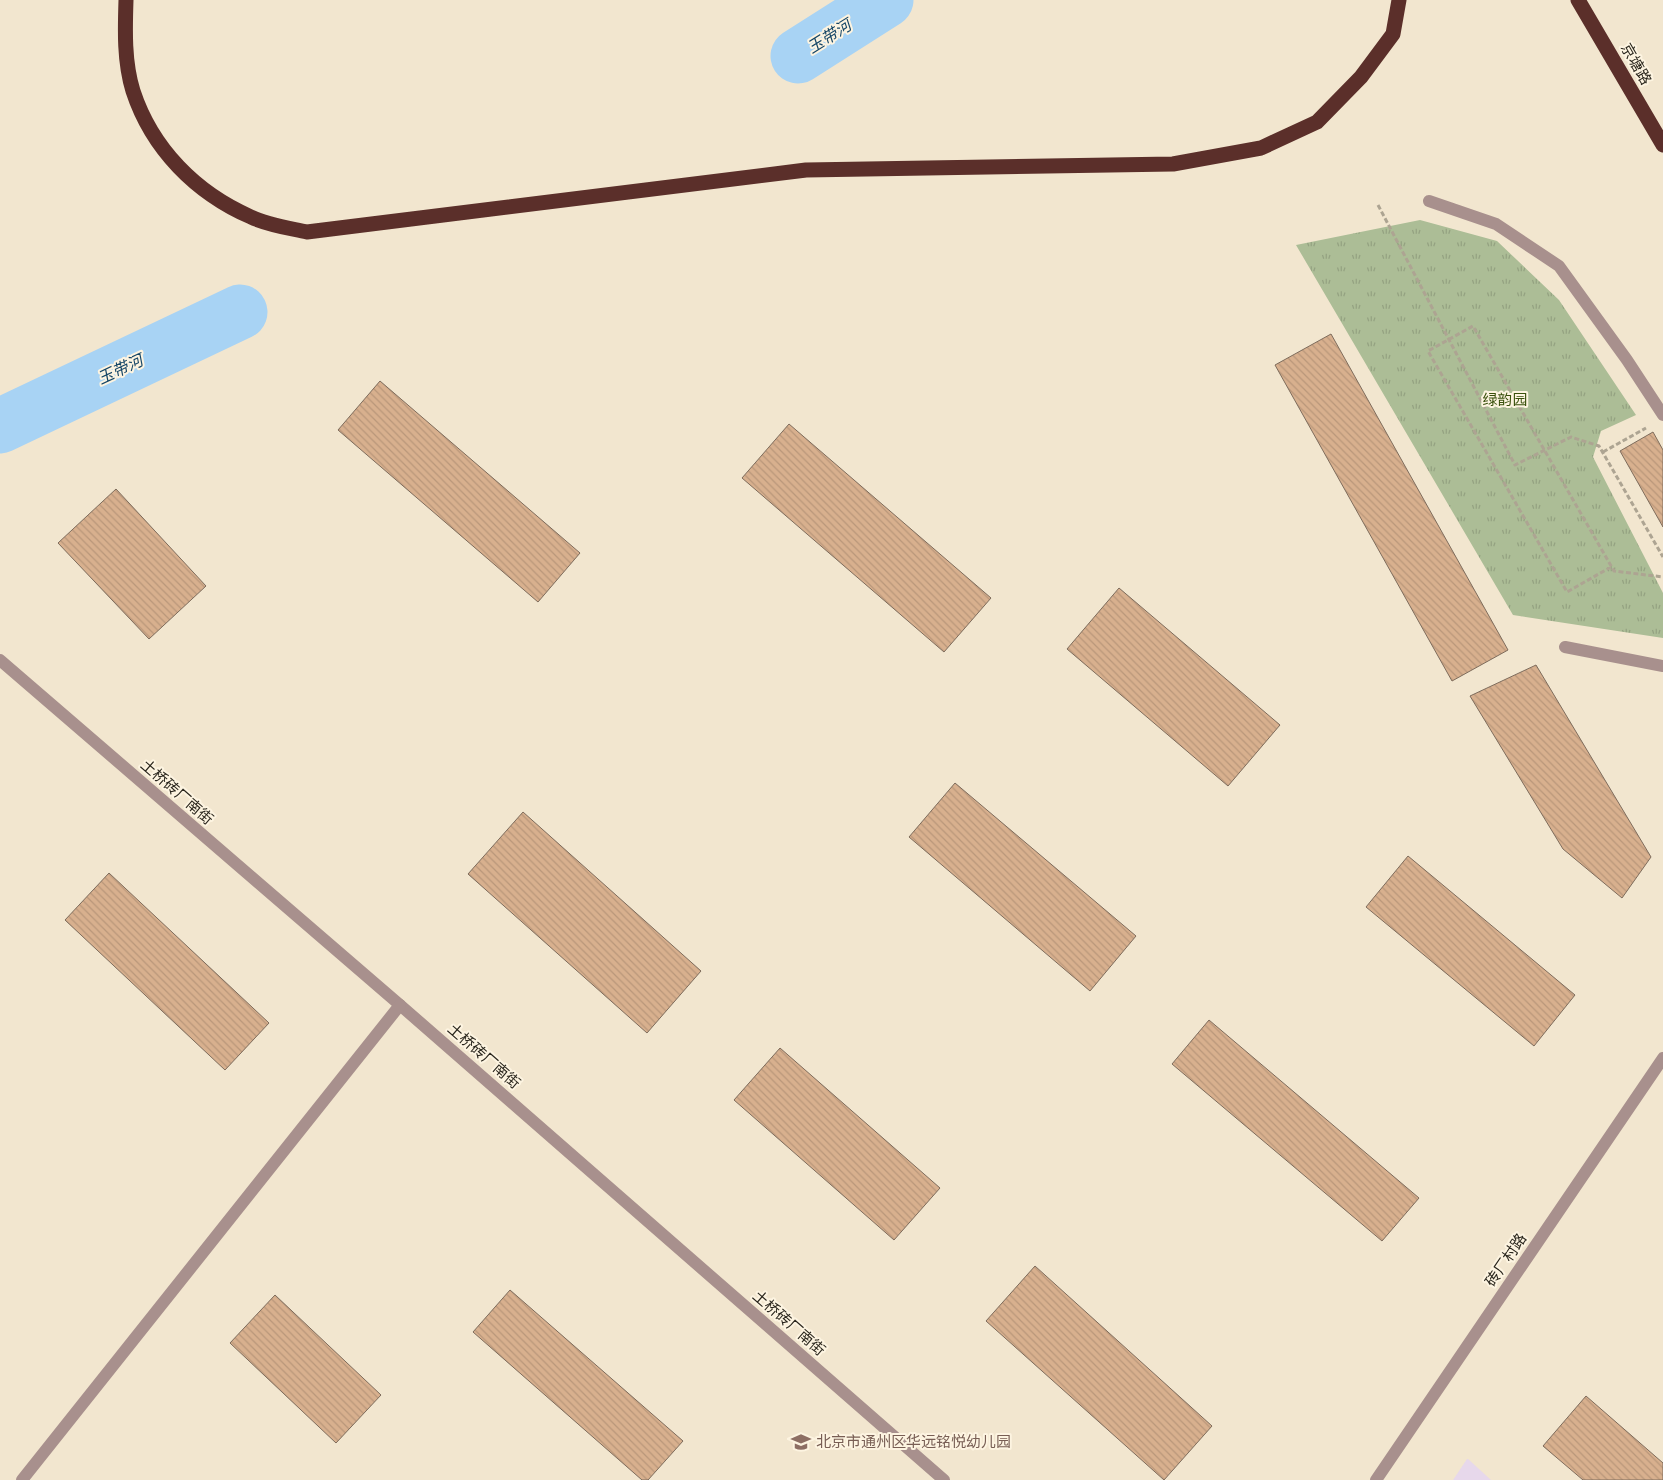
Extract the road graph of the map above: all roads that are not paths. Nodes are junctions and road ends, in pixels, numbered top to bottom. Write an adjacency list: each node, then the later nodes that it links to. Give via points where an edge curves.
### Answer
1 (126, 0): 2 (highway, via 125,43 133,90 154,137 174,165 208,192 252,218 307,232 806,170 1173,164 1261,148 1317,122 1361,76 1393,34)
2 (1399, 0)
3 (1578, 0): 4 (highway, 京塘路)
4 (1663, 145)
5 (1429, 201): 6 (street, via 1496,224 1559,266 1627,360)
6 (1659, 419)
7 (1564, 647): 9 (street)
8 (0, 660): 10 (street, 土桥砖厂南街)
9 (1663, 666)
10 (400, 1005): 12 (street); 13 (street, 土桥砖厂南街)
11 (1663, 1058): 14 (street, 砖厂村路)
12 (22, 1480)
13 (944, 1480)
14 (1376, 1480)

